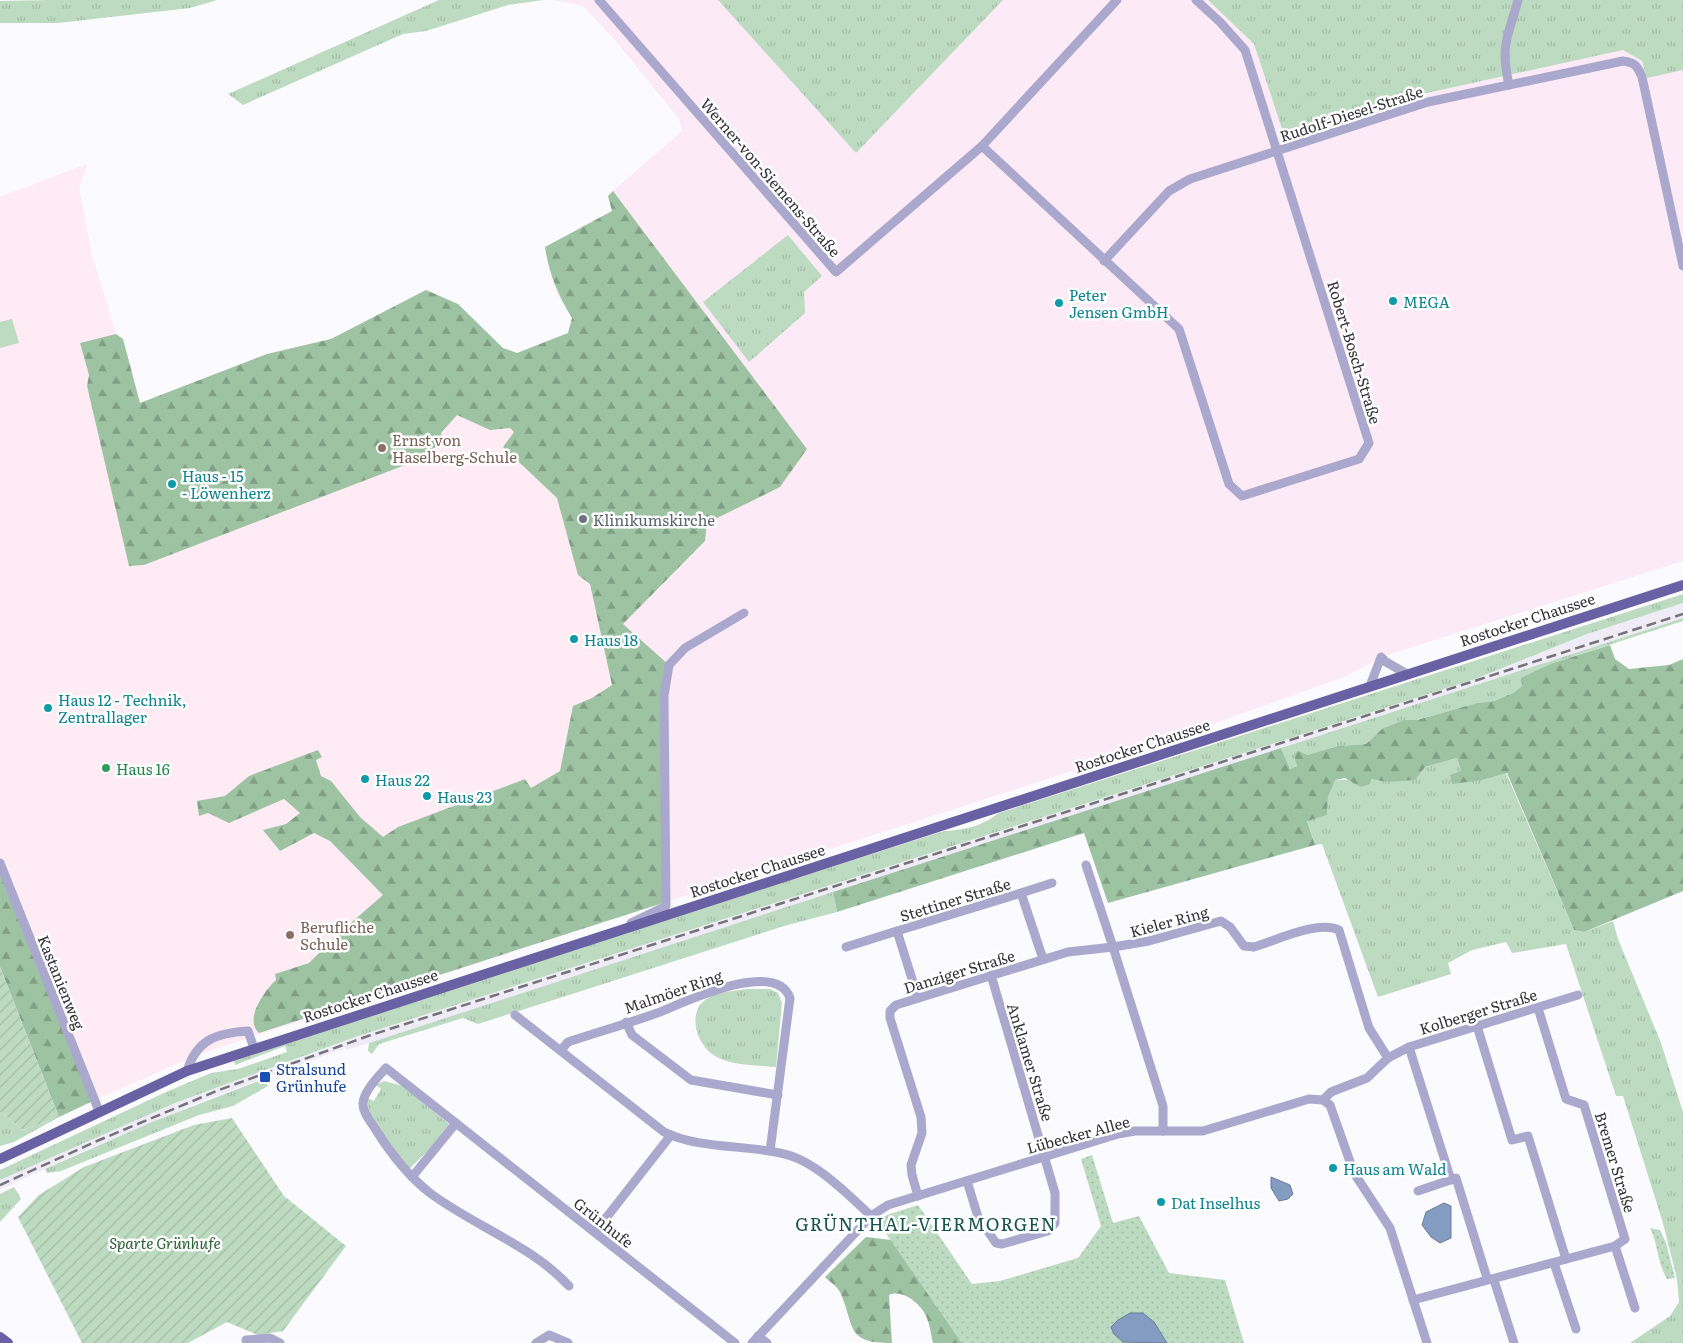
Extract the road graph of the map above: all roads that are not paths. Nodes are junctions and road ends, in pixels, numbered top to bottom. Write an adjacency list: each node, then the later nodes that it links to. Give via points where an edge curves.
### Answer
1 (599, 0): 6 (street, Werner-von-Siemens-Straße, via 836,272)
2 (1117, 0): 6 (street, Werner-von-Siemens-Straße)
3 (1196, 0): 7 (street, via 1245,50)
4 (1518, 0): 5 (street, via 1504,54)
5 (1509, 85): 7 (street, Rudolf-Diesel-Straße, via 1428,102); 9 (street, Rudolf-Diesel-Straße, via 1623,61 1630,61 1638,67)
6 (982, 146): 8 (street)
7 (1276, 151): 8 (street, Rudolf-Diesel-Straße, via 1178,184); 8 (street, Robert-Bosch-Straße, via 1369,443 1360,459 1242,496 1229,484 1179,329)
8 (1104, 261)
9 (1683, 266)
10 (1683, 585): 12 (main road, Rostocker Chaussee)
11 (744, 613): 19 (street, Rostocker Chaussee, via 685,648 669,665 664,696 666,906)
12 (1407, 674): 13 (main road, Rostocker Chaussee); 13 (street, via 1381,657)
13 (1370, 686): 19 (main road, Rostocker Chaussee)
14 (0, 863): 37 (street, Kastanienweg)
15 (1086, 865): 21 (street)
16 (1052, 883): 17 (street)
17 (1021, 893): 18 (street, Stettiner Straße); 22 (street, Stettiner Straße)
18 (897, 931): 20 (street); 25 (street, Stettiner Straße)
19 (610, 933): 31 (main road, Rostocker Chaussee)
20 (846, 947)
21 (1113, 947): 22 (street, Danziger Straße, via 1081,949); 33 (street, Kieler Ring, via 1149,941 1221,921 1230,927 1244,946 1254,948 1319,926 1332,926 1340,930 1370,1028); 39 (street, Kieler Ring, via 1163,1106)
22 (1042, 959): 23 (street, Danziger Straße)
23 (991, 975): 25 (street, Danziger Straße); 42 (street, Anklamer Straße)
24 (1578, 995): 26 (street, Kolberger Straße)
25 (918, 998): 48 (street, Danziger Straße, via 896,1005 890,1011 921,1117 922,1133 912,1165)
26 (1538, 1008): 29 (street, Kolberger Straße); 51 (street, Bremer Straße, via 1566,1099 1584,1104 1625,1239)
27 (515, 1015): 32 (street)
28 (626, 1022): 32 (street, Malmöer Ring, via 568,1042); 35 (street, via 632,1035 691,1080); 35 (street, Malmöer Ring, via 725,987 747,983 780,985 790,998)
29 (1477, 1026): 30 (street, Kolberger Straße); 52 (street, via 1512,1140 1528,1136)
30 (1408, 1046): 33 (street, Kolberger Straße); 45 (street)
31 (254, 1048): 34 (main road, Rostocker Chaussee); 34 (street, via 248,1031 205,1041 190,1060)
32 (561, 1050): 40 (street)
33 (1388, 1058): 36 (street, via 1367,1078 1331,1092)
34 (187, 1070): 37 (main road, Rostocker Chaussee)
35 (778, 1095): 41 (street, Malmöer Ring)
36 (1323, 1100): 39 (street, Lübecker Allee, via 1309,1099 1203,1131); 56 (street, via 1333,1111 1358,1180 1390,1228)
37 (99, 1111): 43 (main road, Rostocker Chaussee)
38 (456, 1123): 44 (street); 44 (street, Grünhufe, via 386,1068 362,1104 395,1160); 50 (street, Grünhufe)
39 (1163, 1131): 42 (street, Lübecker Allee, via 1118,1134)
40 (671, 1135): 41 (street); 50 (street)
41 (770, 1151): 49 (street, via 808,1164)
42 (1045, 1157): 46 (street, Lübecker Allee); 46 (street, Anklamer Straße, via 1057,1208 1055,1223 1048,1231 996,1244 978,1217)
43 (0, 1159)
44 (412, 1177): 55 (street, Grünhufe, via 430,1193 535,1258)
45 (1451, 1180): 47 (street); 54 (street, via 1456,1178)
46 (967, 1181): 48 (street, Lübecker Allee)
47 (1418, 1190)
48 (918, 1196): 49 (street, Lübecker Allee, via 888,1205)
49 (871, 1216): 61 (street, Lübecker Allee)
50 (595, 1232): 66 (street, Grünhufe)
51 (1615, 1246): 52 (street); 57 (street)
52 (1566, 1260): 53 (street)
53 (1554, 1263): 54 (street); 58 (street)
54 (1491, 1279): 56 (street); 69 (street)
55 (569, 1286)
56 (1414, 1300): 68 (street)
57 (1635, 1308)
58 (1576, 1329)
59 (0, 1337): 62 (main road)
60 (246, 1340): 63 (street, via 270,1338)
61 (755, 1340): 67 (street)
62 (8, 1343)
63 (280, 1343)
64 (536, 1343): 65 (street, via 549,1335)
65 (568, 1343)
66 (735, 1343)
67 (767, 1343)
68 (1427, 1343)
69 (1514, 1343)

